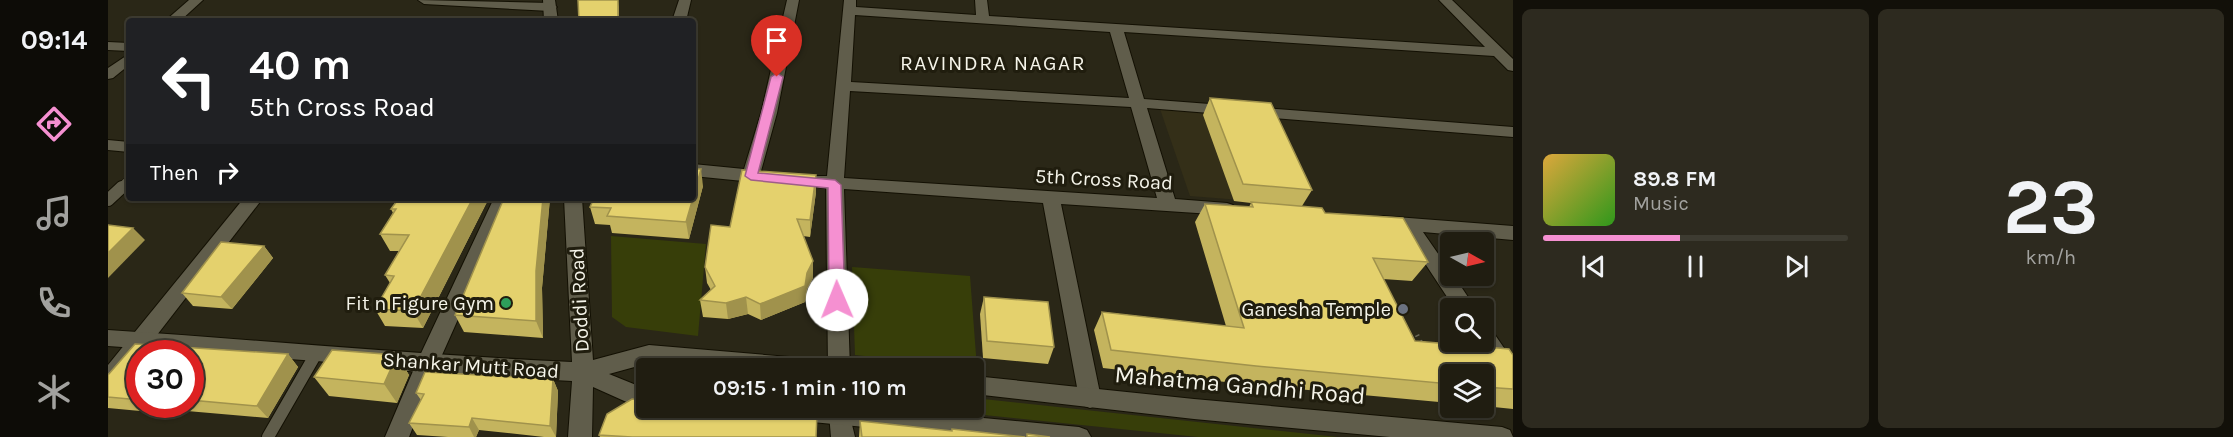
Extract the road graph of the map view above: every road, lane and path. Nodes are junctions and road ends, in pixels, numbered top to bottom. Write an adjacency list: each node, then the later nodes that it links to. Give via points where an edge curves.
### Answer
1 (197, 0): 9 (street)
2 (424, 0): 7 (street)
3 (685, 0): 11 (street)
4 (793, 0): 26 (street)
5 (981, 0): 12 (street)
6 (1445, 0): 16 (street)
7 (549, 3): 10 (street)
8 (849, 5): 12 (street); 20 (street)
9 (176, 18)
10 (551, 18)
11 (680, 18)
12 (983, 19): 13 (street)
13 (1115, 26): 16 (street); 21 (street)
14 (108, 46): 15 (street)
15 (126, 47)
16 (1498, 52): 18 (street)
17 (126, 60): 19 (street)
18 (1513, 67)
19 (108, 75)
20 (843, 86): 21 (street); 28 (street)
21 (1136, 104): 22 (street); 34 (street)
22 (1513, 132)
23 (108, 145): 24 (street)
24 (126, 147)
25 (696, 170): 26 (street, 5th Cross Road)
26 (751, 176): 28 (street, 5th Cross Road)
27 (126, 183): 30 (lane)
28 (835, 185): 29 (street, 5th Cross Road); 48 (street)
29 (1051, 198): 34 (street, 5th Cross Road); 56 (street)
30 (108, 200)
31 (252, 201): 42 (street)
32 (502, 201): 50 (street)
33 (573, 201): 51 (street, Doddi Road)
34 (1168, 205): 35 (street, 5th Cross Road)
35 (1248, 211)
36 (1362, 220): 37 (street)
37 (1408, 224): 38 (street); 39 (street)
38 (1513, 233)
39 (1458, 298)
40 (1417, 335): 46 (path)
41 (108, 338): 42 (street, Shankar Mutt Road)
42 (141, 340)
43 (204, 344): 45 (street, Shankar Mutt Road)
44 (1494, 350): 52 (street)
45 (316, 352): 50 (street, Shankar Mutt Road); 60 (lane)
46 (1426, 353)
47 (697, 358): 51 (street, via 650,354)
48 (838, 358)
49 (126, 359): 53 (street)
50 (427, 364): 51 (street, Shankar Mutt Road); 61 (street)
51 (583, 372): 55 (street); 62 (street, Doddi Road)
52 (1513, 379)
53 (108, 381)
54 (984, 386): 56 (street, Mahatma Gandhi Road)
55 (636, 396)
56 (1090, 398): 59 (street, Mahatma Gandhi Road)
57 (841, 418): 63 (street)
58 (904, 418): 64 (street)
59 (1422, 433): 65 (street, Mahatma Gandhi Road)
60 (268, 437)
61 (397, 437)
62 (580, 437)
63 (843, 437)
64 (1079, 437)
65 (1502, 437)

